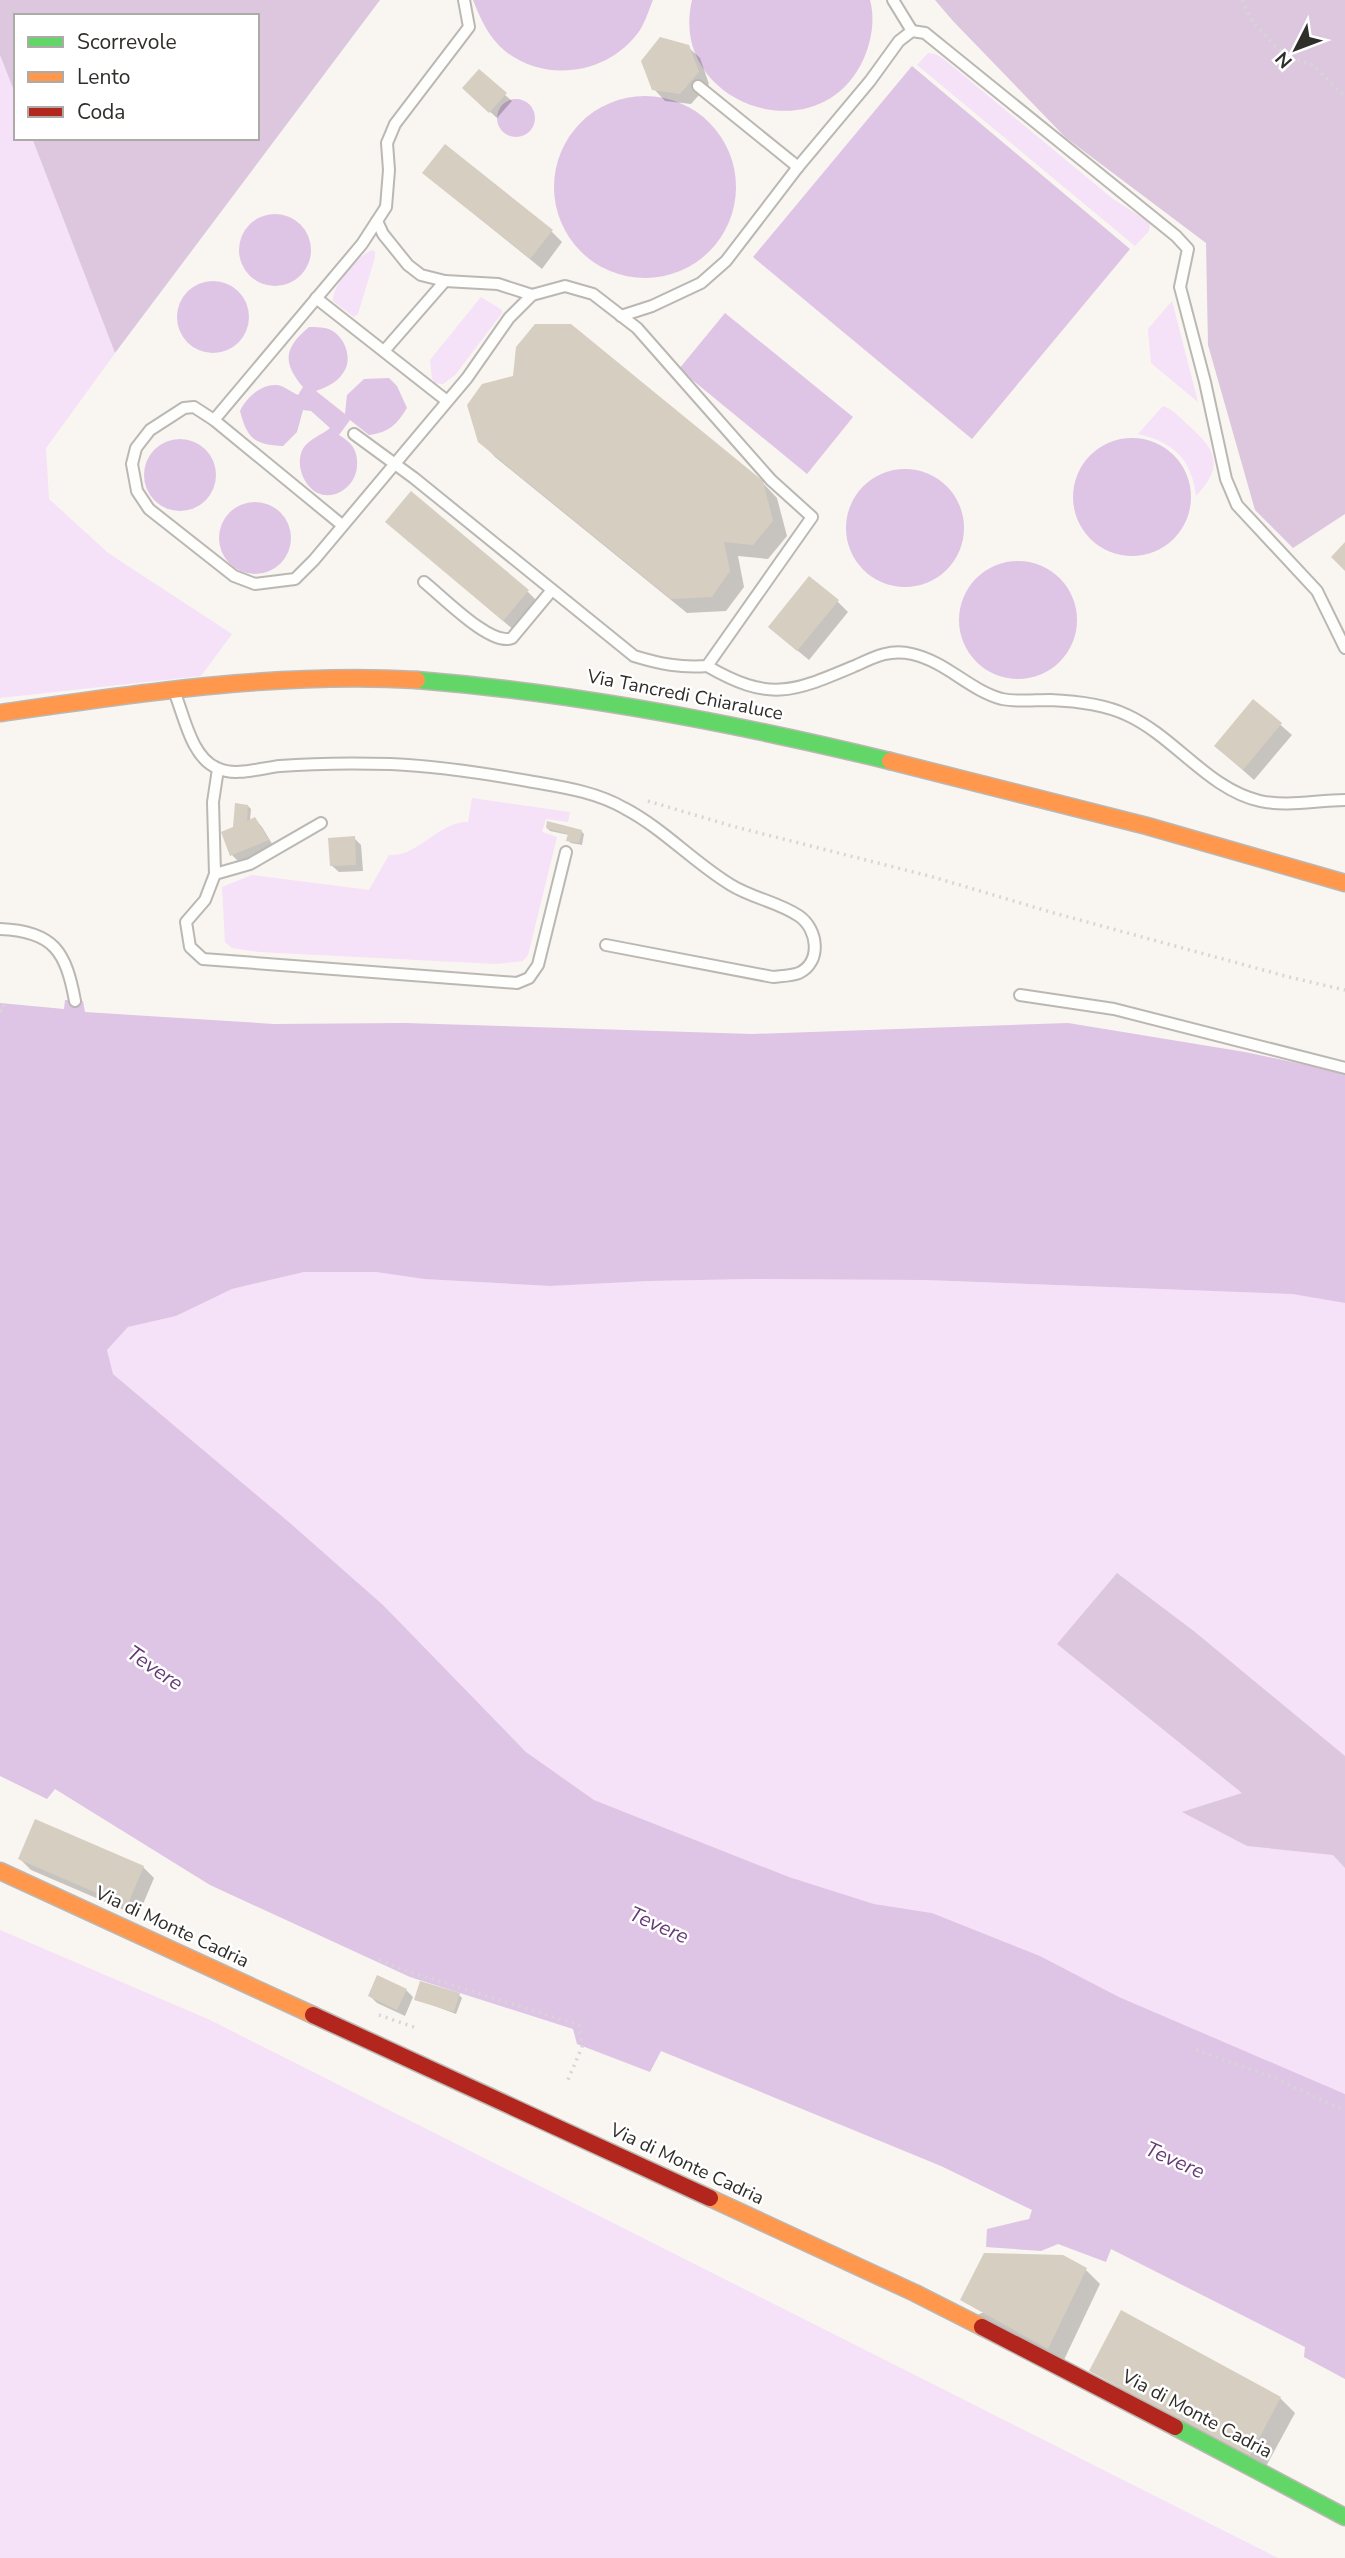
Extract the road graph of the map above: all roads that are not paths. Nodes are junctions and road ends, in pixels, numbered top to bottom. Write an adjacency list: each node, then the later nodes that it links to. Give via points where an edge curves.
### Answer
1 (464, 0): 6 (lane, via 469,27 395,124 387,143 386,206)
2 (893, 0): 3 (lane)
3 (912, 32): 5 (lane, via 899,41); 19 (lane, via 925,33 934,40 1177,236 1188,250 1180,287 1226,479 1237,505 1317,591)
4 (698, 86): 5 (lane)
5 (798, 167): 10 (lane, via 726,261 701,283)
6 (377, 221): 7 (lane, via 408,265 421,275); 9 (lane)
7 (445, 281): 8 (lane, via 498,284); 11 (lane)
8 (532, 295): 10 (lane, via 565,286 593,294); 12 (lane, via 509,318)
9 (316, 298): 11 (lane); 13 (lane)
10 (621, 316): 20 (lane, via 637,328 771,481 812,517)
11 (384, 351): 12 (lane)
12 (447, 401): 15 (lane)
13 (214, 420): 16 (lane); 16 (lane, via 194,407 184,408 150,430 136,448 133,480 149,509 234,576 255,584 295,579)
14 (354, 434): 15 (lane)
15 (395, 463): 16 (lane); 18 (lane)
16 (342, 526)
17 (424, 582): 18 (lane, via 481,629 505,640 512,638)
18 (552, 590): 20 (lane, via 635,656 680,668)
19 (1345, 648)
20 (707, 666): 24 (lane, via 748,685 778,691 816,682 880,654 916,654 999,698 1084,703 1127,715 1224,785 1251,798 1279,803)
21 (173, 689): 22 (street, Via Tancredi Chiaraluce); 23 (lane, via 194,742 204,759); 28 (street, Via Tancredi Chiaraluce, via 375,679 502,687 620,702 816,743 1032,796)
22 (0, 713)
23 (218, 769): 27 (lane, via 213,802); 30 (lane, via 346,762 406,765 491,775 599,796 662,831 695,862 734,887 801,917 816,945 810,963 799,973 772,977)
24 (1345, 800)
25 (321, 822): 27 (lane, via 250,864)
26 (566, 852): 27 (lane, via 538,965 529,978 517,983 203,959 190,947 186,922 205,900)
27 (215, 874)
28 (1345, 883)
29 (0, 929): 32 (lane, via 49,942 66,962)
30 (606, 945)
31 (1020, 995): 33 (lane, via 1114,1009)
32 (75, 1000)
33 (1345, 1068)
34 (0, 1871): 35 (street, Via di Monte Cadria, via 915,2293)
35 (1345, 2517)

